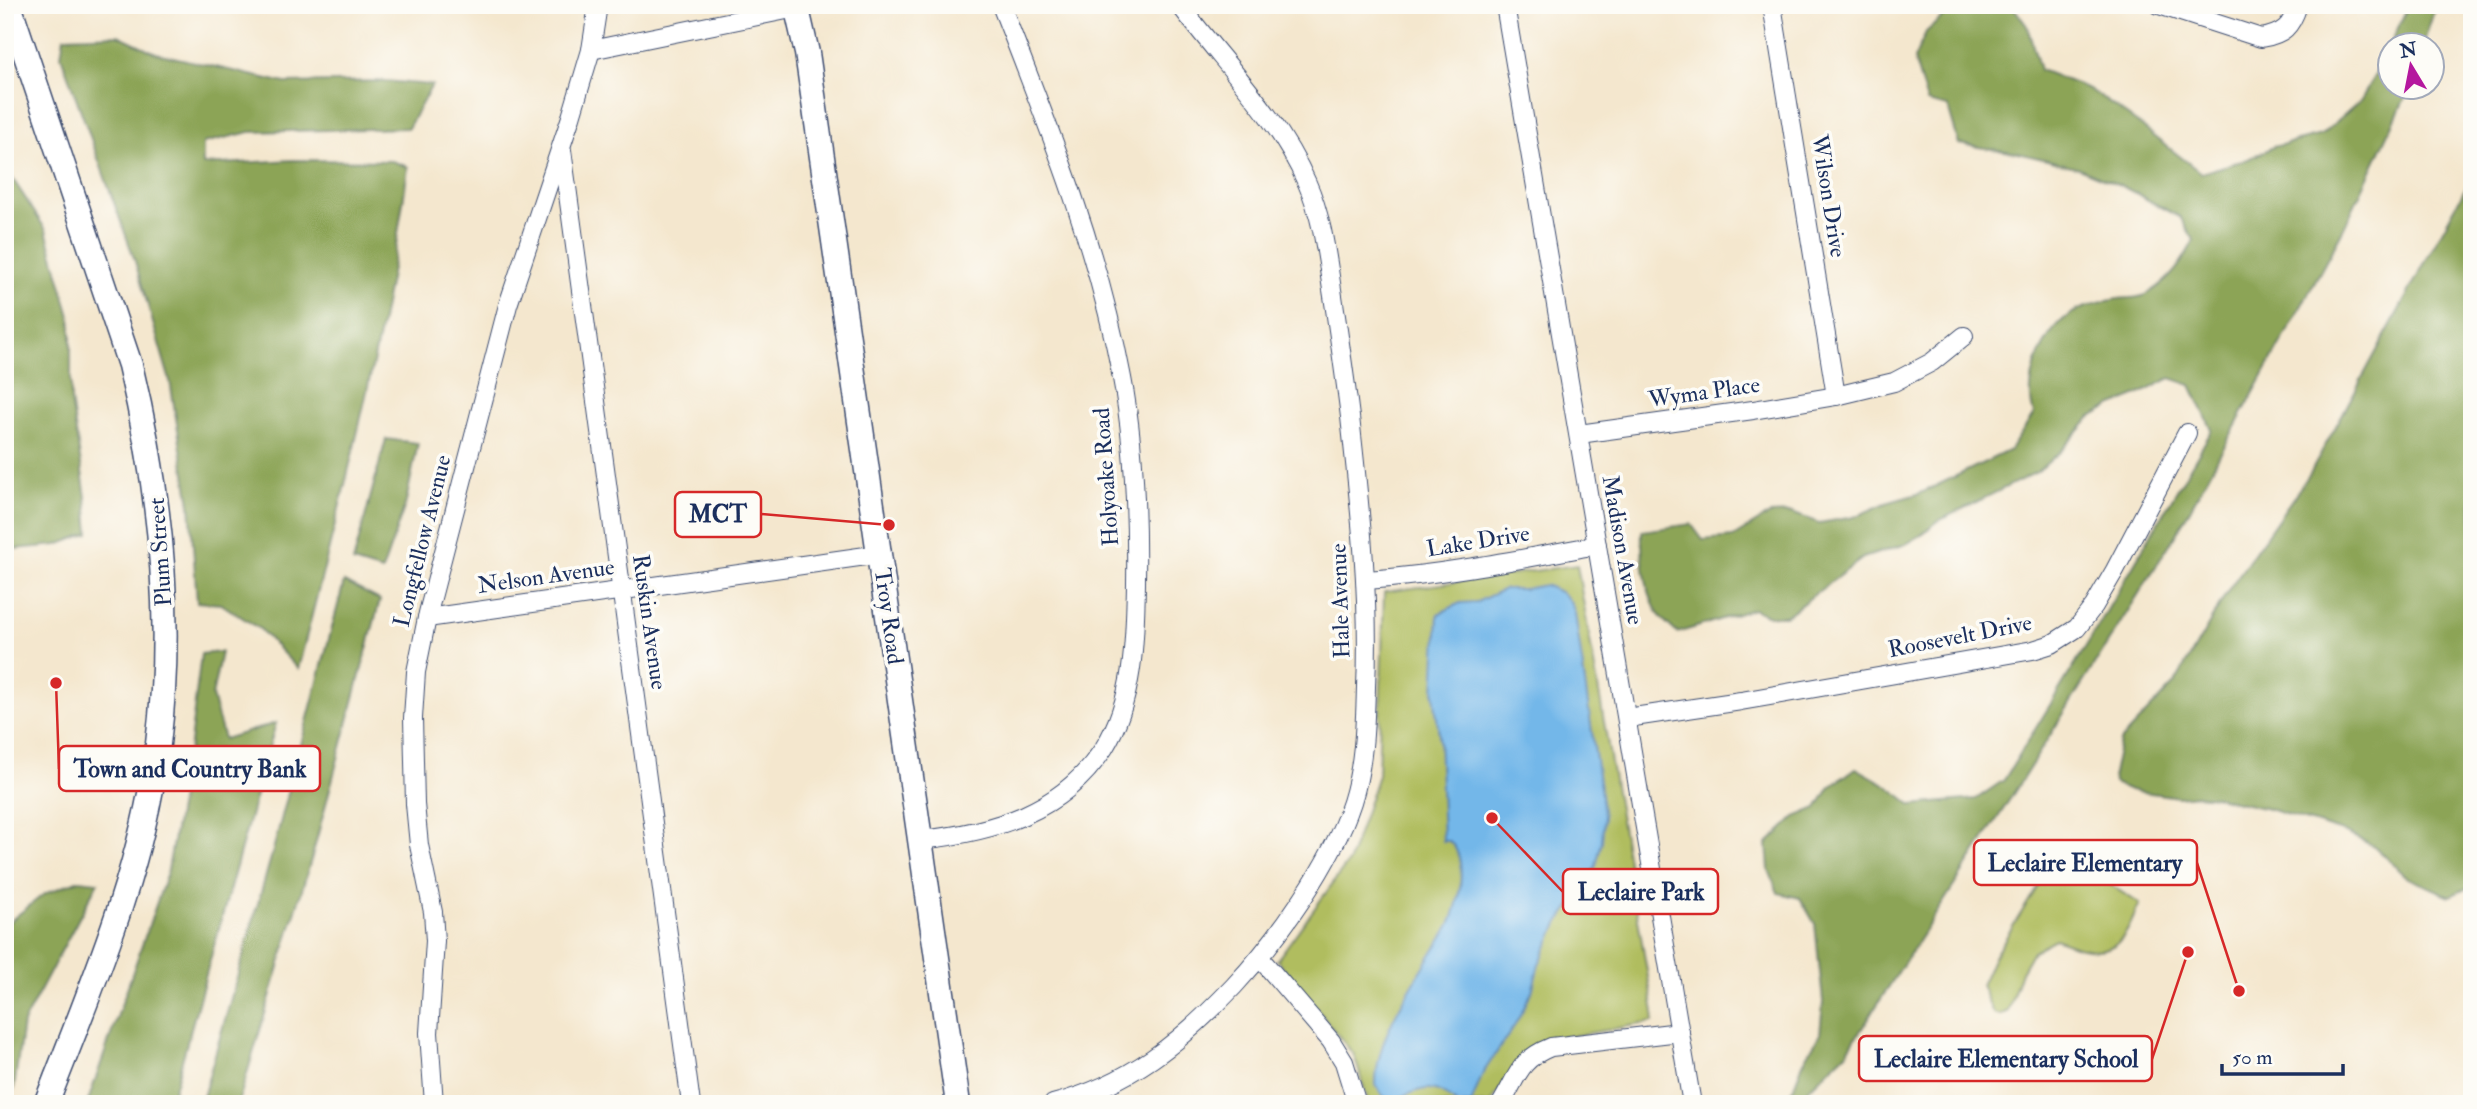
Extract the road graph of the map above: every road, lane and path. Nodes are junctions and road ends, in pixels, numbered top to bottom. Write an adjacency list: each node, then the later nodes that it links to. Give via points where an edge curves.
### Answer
1 (9, 5): 25 (main road, Plum Street, via 130,365 155,484 163,571 158,745 145,811 120,909)
2 (598, 5): 10 (street, Longfellow Avenue)
3 (1001, 5): 22 (street, Holyoake Road, via 1080,218 1123,380 1136,551 1131,668 1116,727 1088,769 1066,790 1000,826)
4 (1180, 5): 18 (street, Hale Avenue, via 1276,125 1294,154 1316,208 1345,378)
5 (1505, 5): 15 (street, Madison Avenue)
6 (1772, 5): 13 (street, Wilson Drive)
7 (2159, 5): 8 (street, via 2261,38 2283,31)
8 (2298, 5)
9 (801, 6): 10 (street); 17 (main road, Troy Road)
10 (591, 50): 11 (street, Longfellow Avenue)
11 (562, 147): 19 (street, Ruskin Avenue); 20 (street, Longfellow Avenue, via 508,304)
12 (1964, 336): 13 (street, Wyma Place, via 1932,362 1894,382)
13 (1836, 396): 15 (street, Wyma Place)
14 (2187, 433): 21 (street, Roosevelt Drive, via 2094,606 2077,628 2052,644)
15 (1578, 434): 16 (street, Madison Avenue)
16 (1597, 545): 18 (street, Lake Drive, via 1483,566); 21 (street, Madison Avenue)
17 (880, 554): 19 (street, Nelson Avenue); 22 (main road, Troy Road)
18 (1367, 580): 23 (street, Hale Avenue, via 1364,739 1351,804 1308,888)
19 (621, 590): 20 (street, Nelson Avenue); 27 (street, Ruskin Avenue)
20 (427, 618): 26 (street, Longfellow Avenue, via 416,672 413,764 419,845 435,941 429,1033)
21 (1627, 718): 24 (street, Madison Avenue)
22 (921, 840): 28 (main road, Troy Road)
23 (1260, 958): 29 (street, Hale Avenue, via 1194,1027 1161,1054 1101,1087); 30 (street, via 1331,1041 1344,1062)
24 (1680, 1032): 31 (street, via 1551,1047 1536,1053 1516,1072); 32 (street, Madison Avenue)
25 (46, 1104)
26 (435, 1104)
27 (691, 1104)
28 (958, 1104)
29 (1053, 1104)
30 (1357, 1104)
31 (1501, 1104)
32 (1692, 1104)

